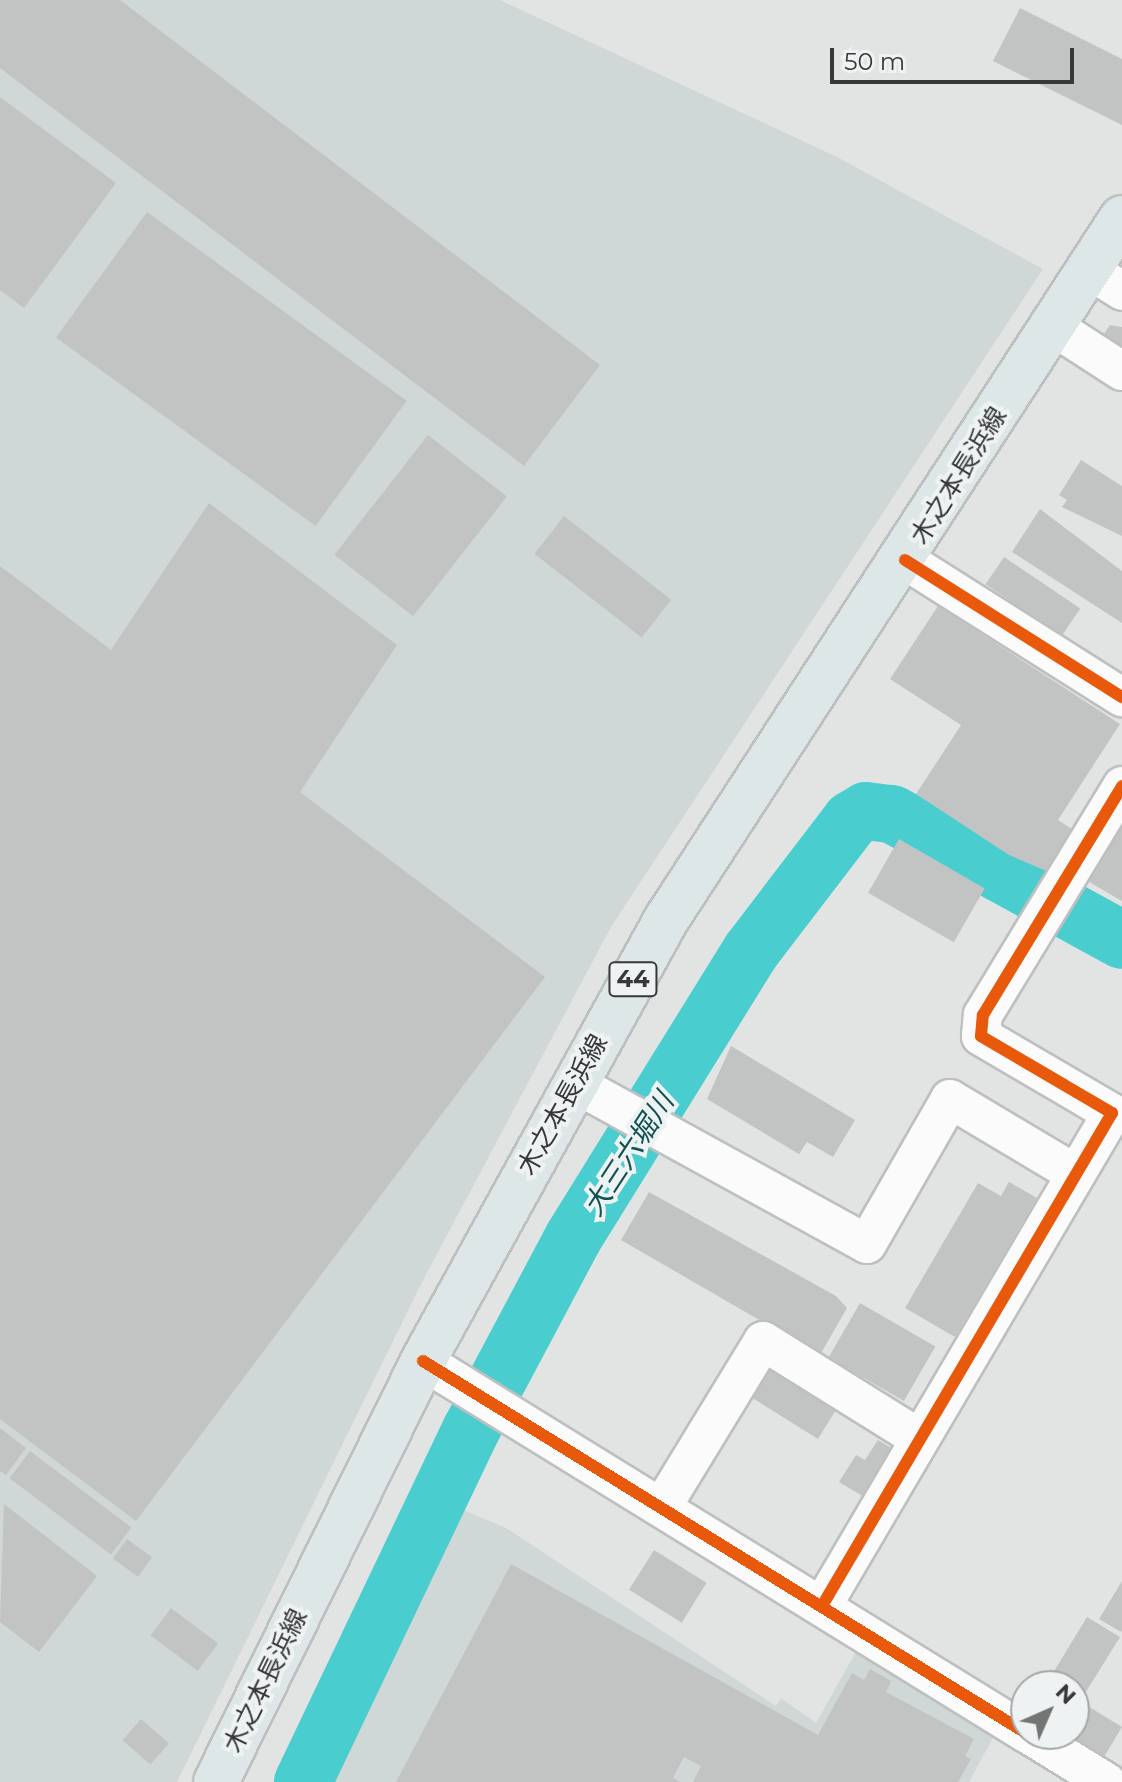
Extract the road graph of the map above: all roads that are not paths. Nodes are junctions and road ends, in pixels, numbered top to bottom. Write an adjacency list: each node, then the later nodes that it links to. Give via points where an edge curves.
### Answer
1 (1122, 218): 2 (main road, 木之本長浜線 / 44)
2 (1106, 280): 3 (main road, 木之本長浜線 / 44)
3 (1054, 327): 4 (street); 5 (main road, 木之本長浜線 / 44)
4 (1122, 371)
5 (905, 560): 6 (street); 8 (main road, 木之本長浜線 / 44, via 666,920)
6 (1122, 697)
7 (1122, 786): 9 (street, via 983,1015 981,1036 1112,1113)
8 (574, 1083): 9 (street, via 867,1244 950,1099); 10 (main road, 木之本長浜線 / 44)
9 (1074, 1173): 11 (street)
10 (423, 1361): 12 (street); 16 (main road, 木之本長浜線 / 44)
11 (919, 1438): 12 (street, via 763,1341); 13 (street)
12 (663, 1505): 13 (street)
13 (822, 1606): 14 (street)
14 (1010, 1722)
15 (1054, 1750): 17 (street)
16 (216, 1782)
17 (1106, 1782)

